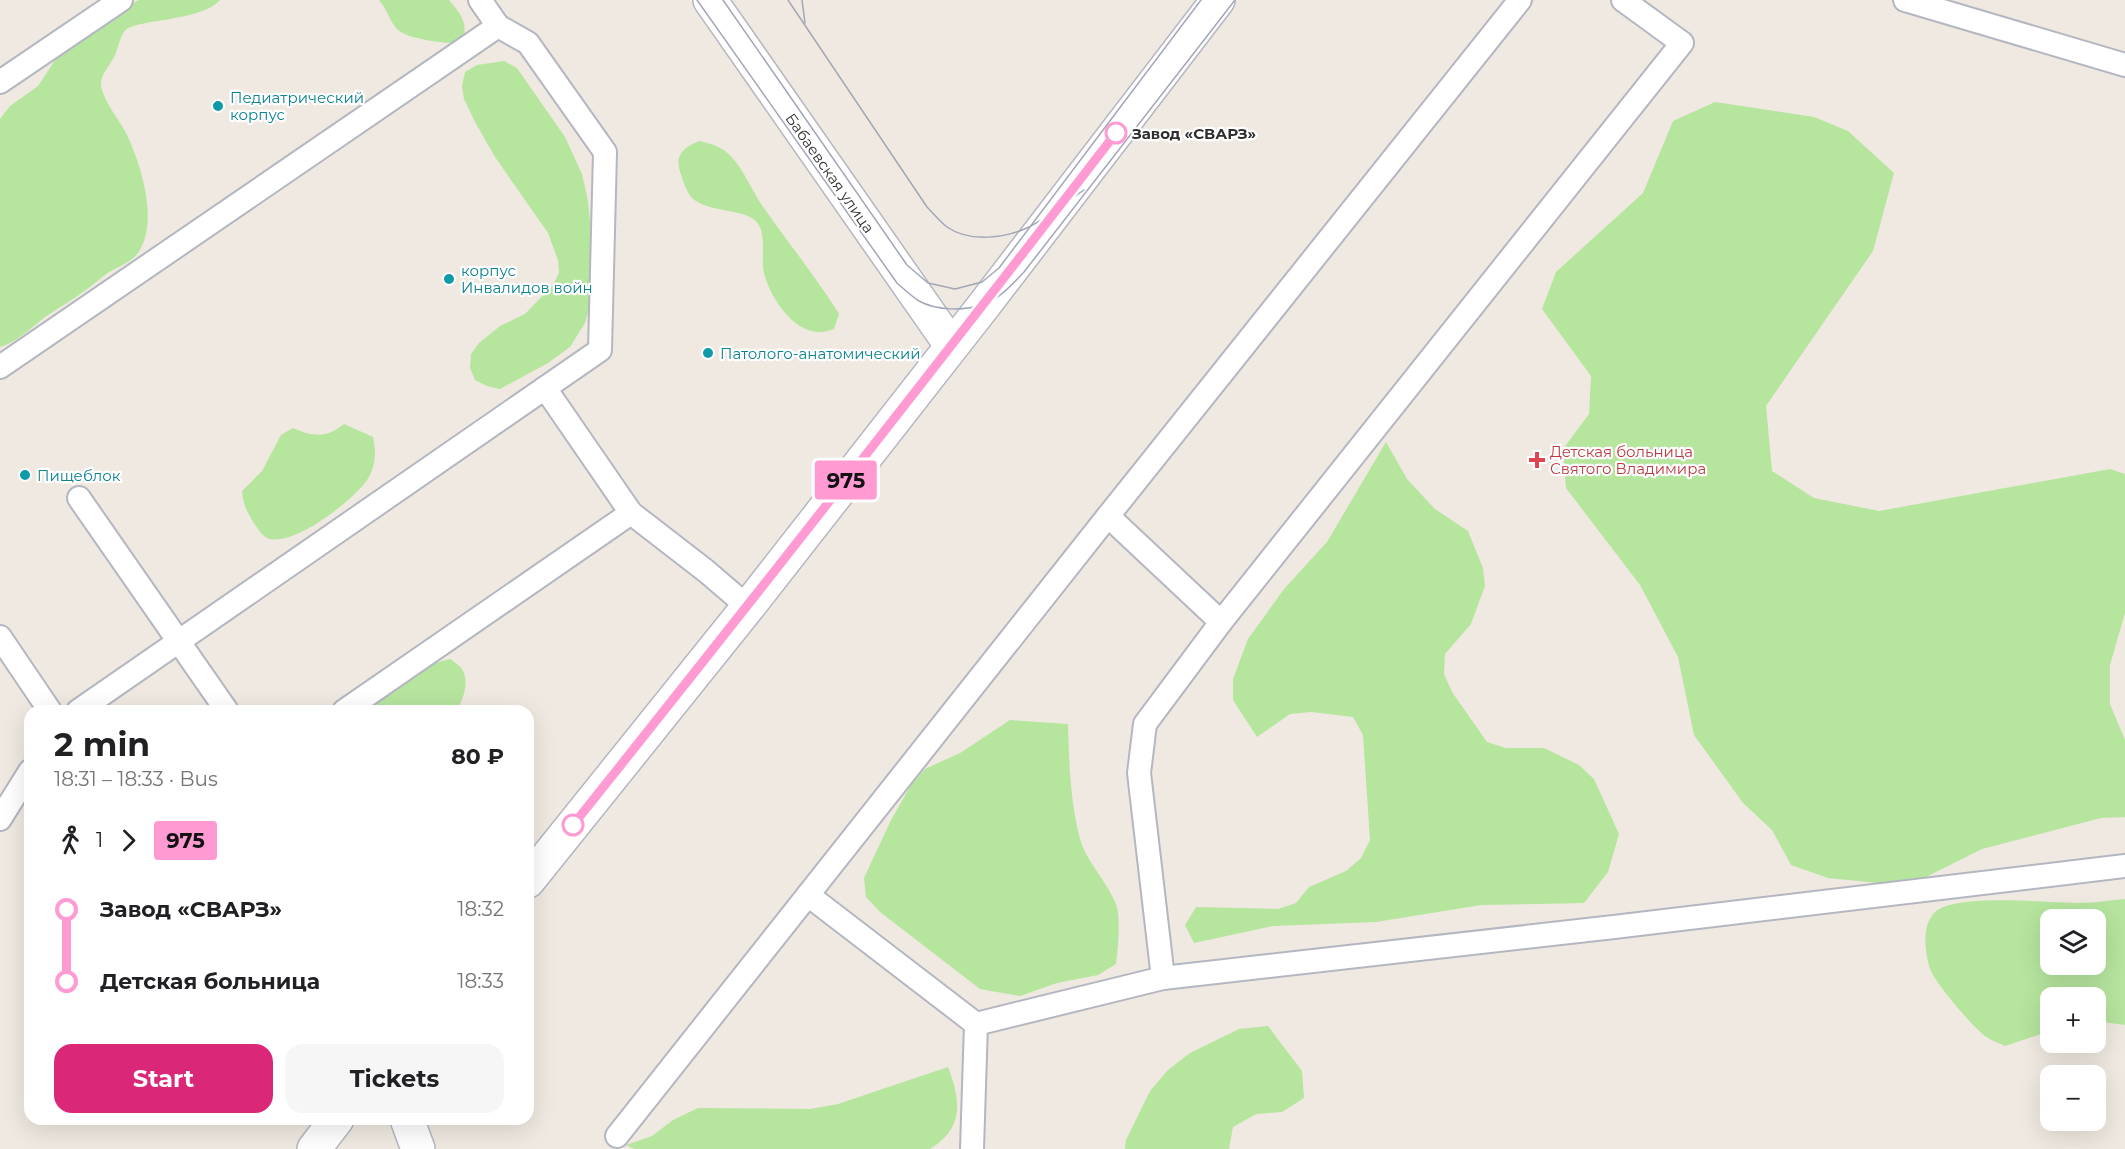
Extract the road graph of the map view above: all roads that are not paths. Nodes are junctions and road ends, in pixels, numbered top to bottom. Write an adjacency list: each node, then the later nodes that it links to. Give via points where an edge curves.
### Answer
1 (121, 0): 10 (lane)
2 (480, 0): 8 (lane)
3 (710, 0): 11 (street, Бабаевская улица)
4 (1218, 0): 11 (street)
5 (1520, 0): 16 (lane)
6 (1623, 0): 18 (lane, via 1682,43)
7 (1905, 0): 9 (lane)
8 (498, 26): 12 (lane); 13 (lane, via 528,43 605,152 600,350)
9 (2125, 65)
10 (0, 82)
11 (951, 345): 17 (street)
12 (0, 366)
13 (545, 388): 15 (lane); 20 (lane)
14 (79, 498): 20 (lane)
15 (631, 513): 17 (lane); 24 (lane)
16 (1108, 516): 18 (lane); 29 (lane)
17 (748, 607): 28 (street)
18 (1221, 622): 30 (lane, via 1145,724 1139,773)
19 (0, 637): 21 (lane)
20 (179, 641): 22 (lane); 23 (lane)
21 (46, 705)
22 (87, 705)
23 (223, 705)
24 (353, 705)
25 (24, 781): 26 (lane)
26 (0, 819)
27 (2125, 866): 30 (lane)
28 (534, 874)
29 (808, 895): 31 (lane); 34 (lane)
30 (1163, 978): 31 (lane)
31 (976, 1024): 37 (lane)
32 (332, 1125): 35 (street)
33 (409, 1125): 36 (street)
34 (617, 1136)
35 (314, 1149)
36 (418, 1149)
37 (972, 1149)

